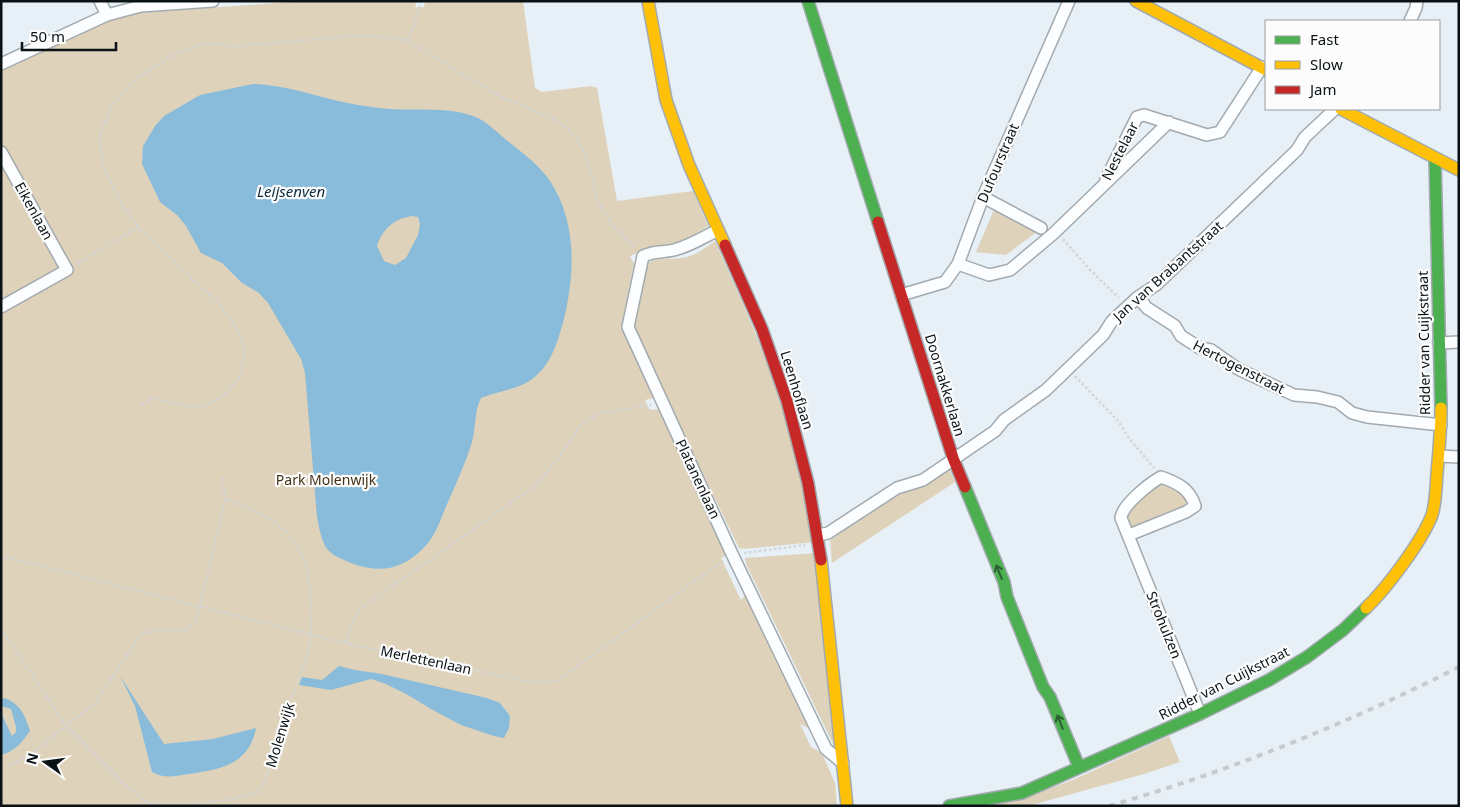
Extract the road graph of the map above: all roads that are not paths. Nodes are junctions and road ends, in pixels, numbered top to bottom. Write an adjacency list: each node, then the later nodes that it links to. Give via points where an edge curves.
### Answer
1 (100, 1): 8 (street)
2 (213, 1): 8 (street, via 141,6)
3 (648, 1): 21 (street, Leenhoflaan, via 666,100 689,166)
4 (808, 1): 23 (street, Doornakkerlaan)
5 (1069, 1): 19 (street, Dufourstraat)
6 (1136, 1): 11 (street)
7 (1417, 1): 9 (street)
8 (107, 15): 10 (street)
9 (1410, 20)
10 (1, 64)
11 (1264, 69): 14 (street, Nestelaar, via 1220,132 1207,134)
12 (1334, 110): 24 (street, Jan van Brabantstraat, via 1305,137 1290,157 1156,284)
13 (1343, 110): 16 (street)
14 (1169, 122): 18 (street, Nestelaar); 18 (street, Nestelaar, via 1144,115 1137,117)
15 (1, 152): 25 (street, Eikenlaan, via 68,270)
16 (1434, 159): 17 (street); 27 (street, Ridder van Cuijkstraat)
17 (1459, 170)
18 (1102, 188): 22 (street, Nestelaar, via 1010,270 989,275)
19 (983, 197): 20 (street); 22 (street, Dufourstraat)
20 (1041, 228)
21 (718, 230): 33 (street, Leenhoflaan, via 762,329 787,401); 35 (street, Platanenlaan, via 684,247 643,256 628,327 826,749)
22 (958, 264): 23 (street, Dufourstraat, via 945,282)
23 (901, 295): 31 (street, Doornakkerlaan)
24 (1138, 297): 28 (street, Hertogenstraat, via 1147,308 1175,326 1181,336 1200,348 1211,350 1238,369 1294,395 1338,402 1352,413 1367,417); 31 (street, Jan van Brabantstraat, via 1046,390 1004,420 995,431)
25 (1, 307)
26 (1459, 342): 27 (street)
27 (1439, 343): 28 (street, Ridder van Cuijkstraat)
28 (1441, 425): 29 (street, Ridder van Cuijkstraat)
29 (1440, 456): 30 (street); 34 (street, Ridder van Cuijkstraat, via 1432,514 1408,557 1375,599 1307,658)
30 (1459, 457)
31 (953, 458): 33 (street, Jan van Brabantstraat, via 923,480 897,488); 36 (street, Doornakkerlaan, one-way to 31, via 1043,687)
32 (1129, 535): 32 (street, Strohulzen, via 1121,518 1122,512 1155,480 1162,477 1192,495 1195,506 1186,512); 34 (street, Strohulzen)
33 (819, 539): 35 (street, Leenhoflaan)
34 (1200, 714): 36 (street, Ridder van Cuijkstraat)
35 (843, 763): 37 (street, Leenhoflaan)
36 (1079, 768): 38 (street, Ridder van Cuijkstraat, via 1022,793)
37 (847, 806)
38 (949, 806)

